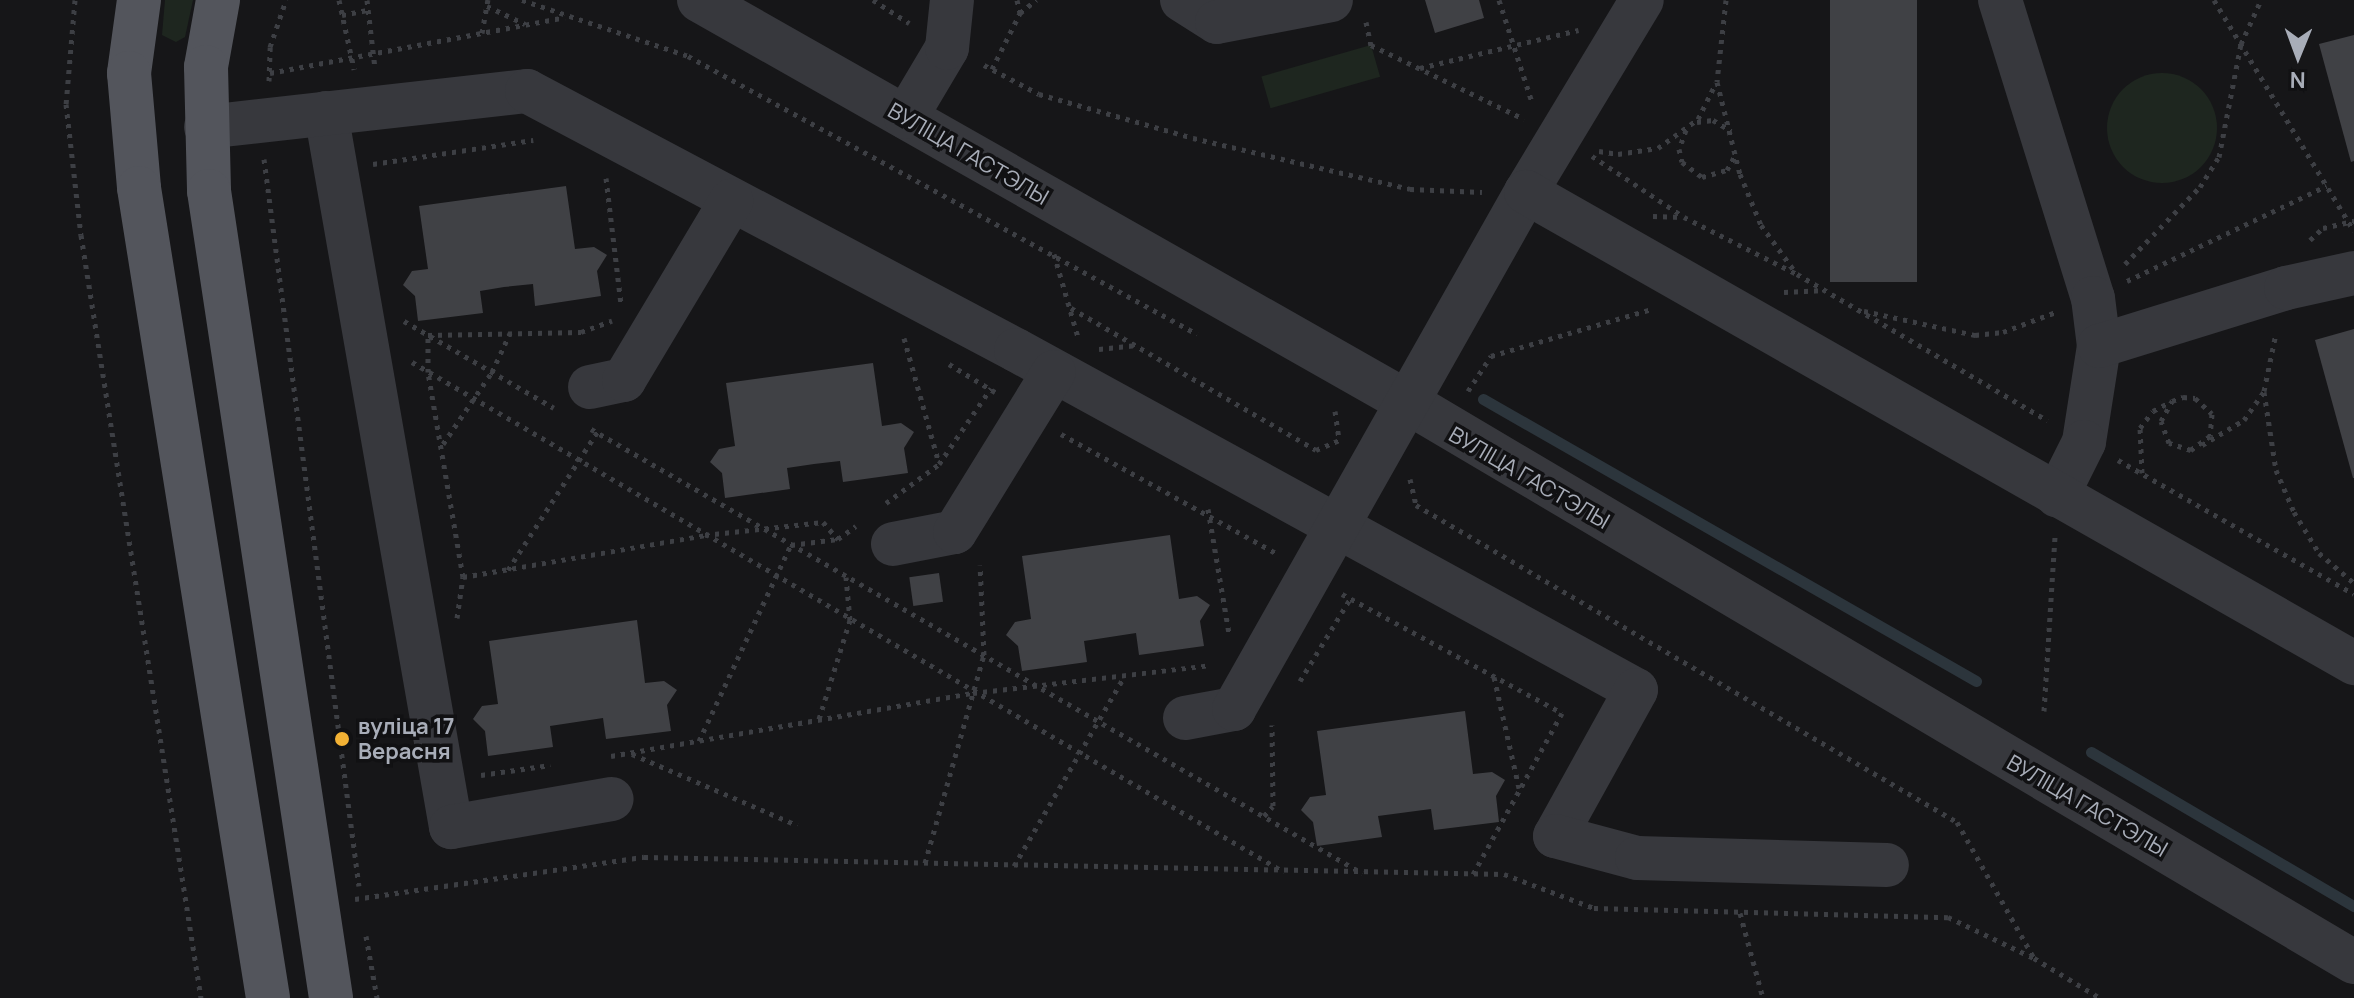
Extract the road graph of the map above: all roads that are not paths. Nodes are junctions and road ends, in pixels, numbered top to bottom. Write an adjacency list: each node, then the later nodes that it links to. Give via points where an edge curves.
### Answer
1 (139, 0): 27 (main road, via 129,73 139,188)
2 (218, 0): 11 (main road, via 206,67)
3 (699, 0): 10 (street, ВУЛІЦА ГАСТЭЛЫ)
4 (952, 0): 10 (street, via 947,48)
5 (1182, 0): 6 (street, via 1217,22)
6 (1331, 0)
7 (2000, 0): 15 (street, via 2093,298)
8 (1635, 2): 12 (street)
9 (326, 113): 11 (street); 13 (street, via 527,91); 24 (street, via 379,332 451,827)
10 (906, 117): 17 (street, ВУЛІЦА ГАСТЭЛЫ)
11 (206, 127): 28 (main road, via 209,191)
12 (1526, 192): 17 (street); 19 (street)
13 (731, 201): 16 (street); 18 (street, via 624,380)
14 (2354, 273): 15 (street, via 2286,288)
15 (2099, 346): 19 (street, via 2084,442)
16 (1054, 372): 20 (street); 21 (street, via 1047,432 955,532)
17 (1409, 403): 20 (street); 26 (street, ВУЛІЦА ГАСТЭЛЫ)
18 (578, 408)
19 (2057, 496): 22 (street)
20 (1319, 519): 23 (street, via 1287,565 1234,709); 25 (street, via 1636,690 1555,836 1637,858)
21 (878, 525)
22 (2354, 663)
23 (1185, 718)
24 (606, 778)
25 (1887, 865)
26 (2354, 962)
27 (268, 998)
28 (331, 998)

